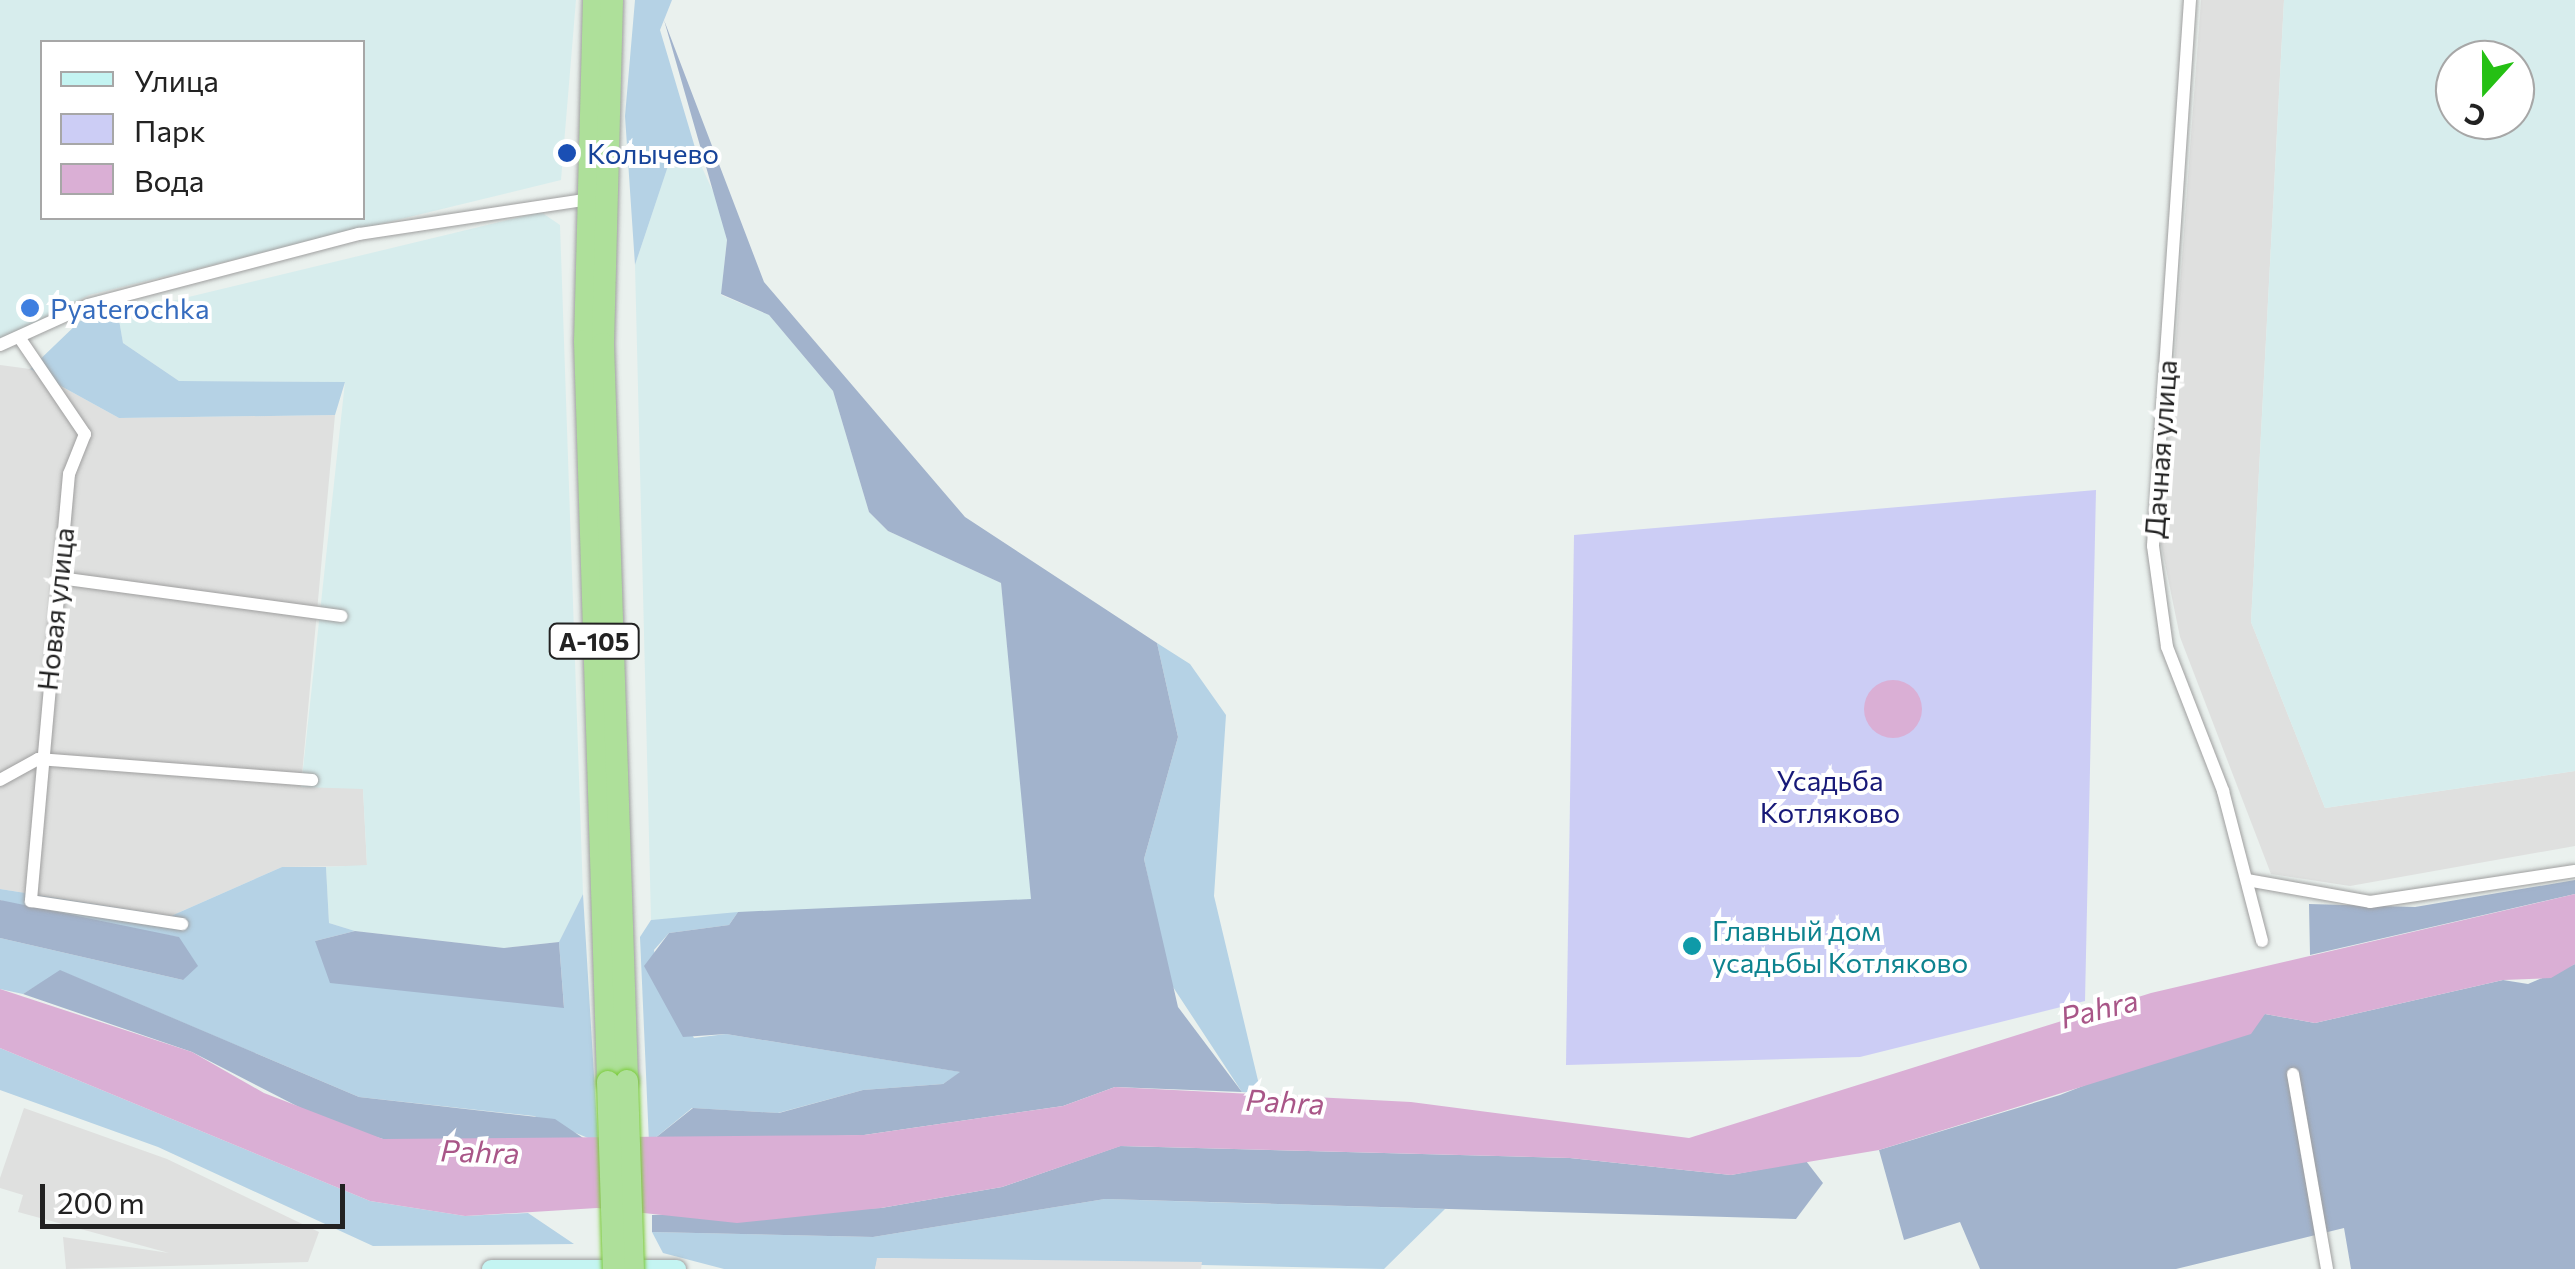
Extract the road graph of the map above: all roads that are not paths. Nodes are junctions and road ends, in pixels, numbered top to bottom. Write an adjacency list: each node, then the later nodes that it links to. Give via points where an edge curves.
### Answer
1 (594, 0): 4 (highway, А-105)
2 (612, 0): 17 (highway, А-105, via 603,344)
3 (2190, 0): 13 (street, Дачная улица, via 2153,546 2167,647)
4 (583, 200): 5 (street, via 359,234 88,304); 17 (highway, А-105)
5 (22, 340): 6 (street); 7 (street, Новая улица, via 85,434 69,474)
6 (0, 345)
7 (60, 578): 8 (street); 9 (street, Новая улица)
8 (341, 616)
9 (38, 758): 10 (street); 11 (street); 14 (street, Новая улица, via 32,901)
10 (0, 780)
11 (312, 780)
12 (2575, 871): 13 (street, via 2370,902)
13 (2247, 880): 15 (street, Дачная улица)
14 (182, 924)
15 (2262, 942)
16 (2294, 1074): 23 (street)
17 (618, 1082): 19 (highway, А-105, bridge); 21 (highway, А-105, bridge)
18 (548, 1268): 19 (street); 20 (street)
19 (601, 1268): 22 (street)
20 (491, 1269)
21 (633, 1269)
22 (676, 1269)
23 (2327, 1269)

